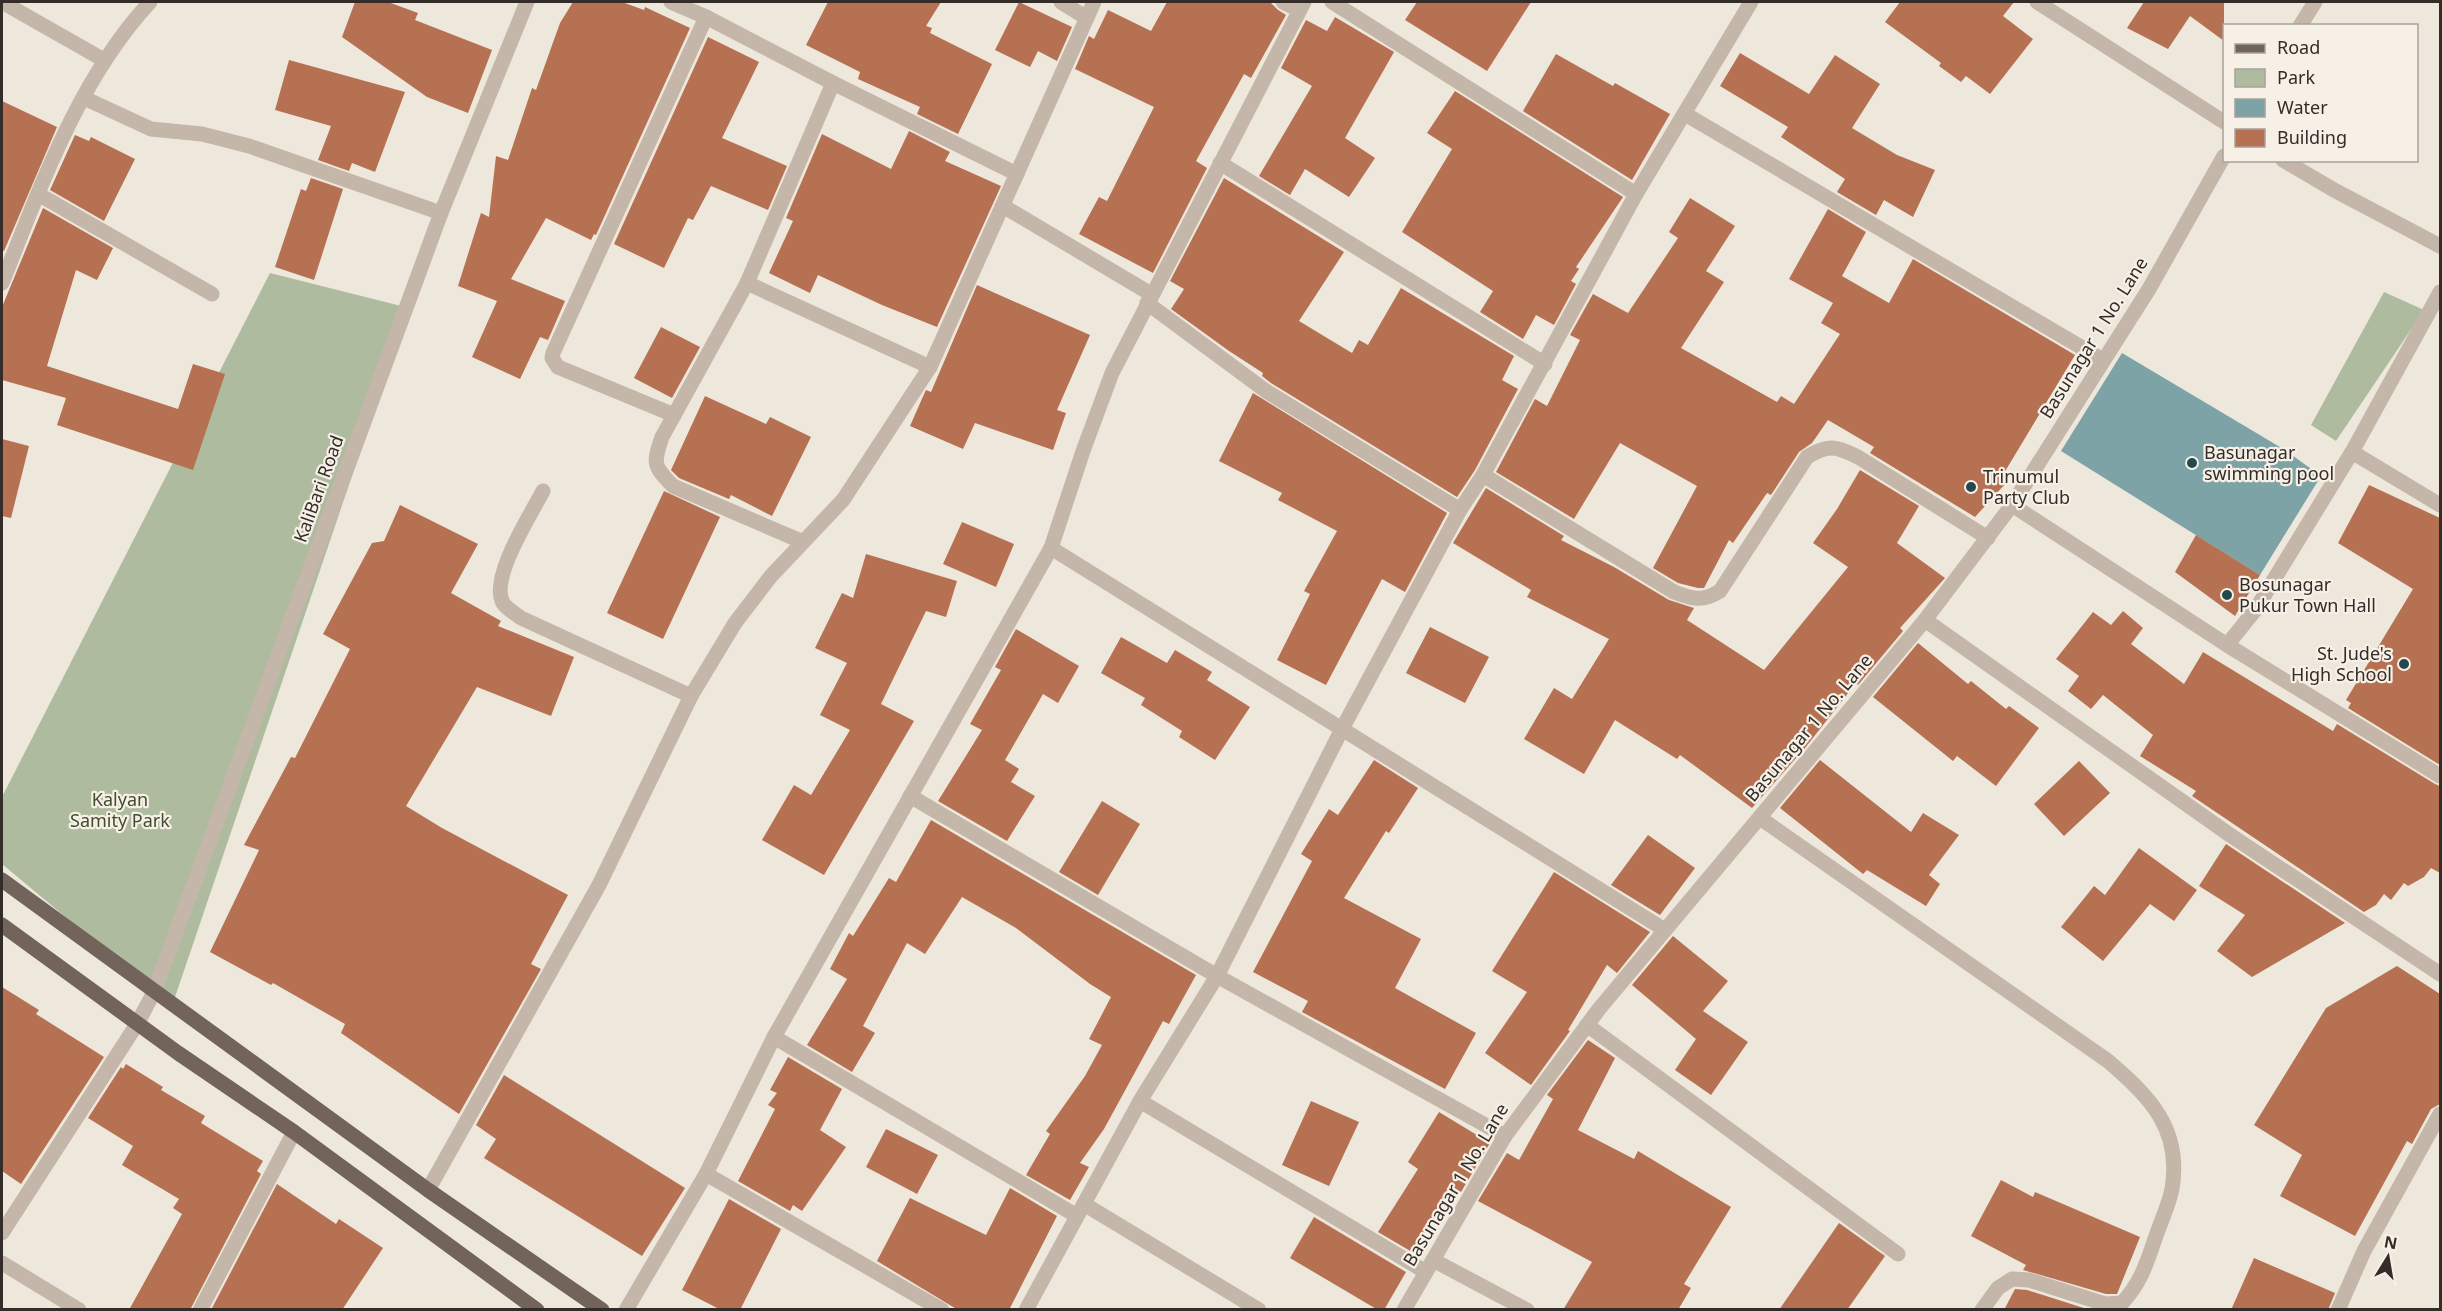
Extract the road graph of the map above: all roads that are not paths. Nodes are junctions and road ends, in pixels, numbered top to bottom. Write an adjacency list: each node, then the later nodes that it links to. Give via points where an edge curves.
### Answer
1 (2, 2): 16 (street)
2 (150, 2): 16 (street)
3 (527, 2): 28 (street, KaliBari Road)
4 (672, 2): 13 (street)
5 (1061, 2): 14 (street)
6 (1094, 2): 14 (street)
7 (1283, 2): 12 (street)
8 (1332, 2): 26 (street)
9 (2037, 2): 20 (street)
10 (2314, 2): 15 (street)
11 (1748, 3): 19 (street)
12 (1301, 6): 23 (street)
13 (706, 17): 17 (street); 38 (street, via 552,358 558,367)
14 (1087, 18): 24 (street)
15 (2301, 24)
16 (104, 60): 18 (street)
17 (833, 83): 24 (street); 31 (street)
18 (84, 98): 25 (street); 28 (street, via 151,129 202,134 249,146)
19 (1685, 114): 26 (street); 35 (street)
20 (2223, 121)
21 (2223, 158): 35 (street, Basunagar 1 No. Lane, via 2149,289)
22 (2286, 162): 29 (street)
23 (1220, 163): 34 (street); 36 (street)
24 (1017, 174): 27 (street)
25 (38, 194): 30 (street); 33 (street)
26 (1636, 194): 36 (street)
27 (1003, 206): 34 (street); 37 (street)
28 (441, 213): 60 (street, KaliBari Road)
29 (2440, 246)
30 (2, 283)
31 (747, 283): 37 (street); 38 (street)
32 (2440, 292): 39 (street)
33 (212, 294)
34 (1149, 299): 44 (street, via 1266,391); 47 (street, via 1112,373)
35 (2103, 360): 42 (street, Basunagar 1 No. Lane)
36 (1545, 364): 40 (street)
37 (930, 367): 46 (street, via 843,500)
38 (674, 415): 46 (street, via 655,456 657,470 673,486)
39 (2352, 452): 43 (street); 49 (street, via 2256,609)
40 (1483, 475): 44 (street); 45 (street, via 1674,592 1694,599 1708,599 1720,591 1807,457 1823,447 1841,448 1858,457)
41 (543, 491): 50 (street, via 502,571 503,603 521,618)
42 (2012, 505): 45 (street, Basunagar 1 No. Lane); 49 (street)
43 (2440, 505)
44 (1460, 510): 51 (street)
45 (1988, 538): 48 (street, Basunagar 1 No. Lane)
46 (803, 542): 50 (street, via 735,623)
47 (1051, 548): 51 (street); 53 (street)
48 (1925, 620): 54 (street, Basunagar 1 No. Lane); 58 (street, via 2230,835)
49 (2227, 645): 52 (street)
50 (691, 696): 69 (street, via 599,885)
51 (1342, 729): 57 (street); 59 (street)
52 (2440, 776)
53 (910, 796): 59 (street); 63 (street)
54 (1760, 818): 57 (street, Basunagar 1 No. Lane); 85 (street, via 2108,1060 2139,1087 2168,1129 2174,1159 2172,1191 2135,1289 2122,1302 2105,1304 2029,1280 2012,1279 1998,1288)
55 (2, 880): 60 (main road)
56 (2, 925): 61 (main road)
57 (1665, 930): 62 (street, Basunagar 1 No. Lane)
58 (2440, 974)
59 (1217, 976): 64 (street); 67 (street)
60 (154, 992): 61 (street, KaliBari Road); 69 (main road)
61 (137, 1024): 66 (main road); 71 (street, KaliBari Road)
62 (1587, 1025): 67 (street, Basunagar 1 No. Lane); 72 (street)
63 (774, 1037): 68 (street); 70 (street)
64 (1140, 1101): 70 (street); 74 (street)
65 (2440, 1114): 86 (street, via 2364,1251)
66 (294, 1132): 76 (street); 77 (main road)
67 (1505, 1136): 74 (street, Basunagar 1 No. Lane)
68 (706, 1174): 79 (street); 80 (street)
69 (428, 1190): 78 (main road)
70 (1081, 1210): 81 (street); 82 (street)
71 (2, 1233)
72 (1898, 1254)
73 (2, 1263): 75 (street)
74 (1429, 1266): 83 (street, Basunagar 1 No. Lane); 84 (street)
75 (79, 1310)
76 (200, 1310)
77 (537, 1310)
78 (602, 1310)
79 (626, 1310)
80 (942, 1310)
81 (1026, 1310)
82 (1259, 1310)
83 (1404, 1310)
84 (1527, 1310)
85 (1982, 1310)
86 (2338, 1310)

